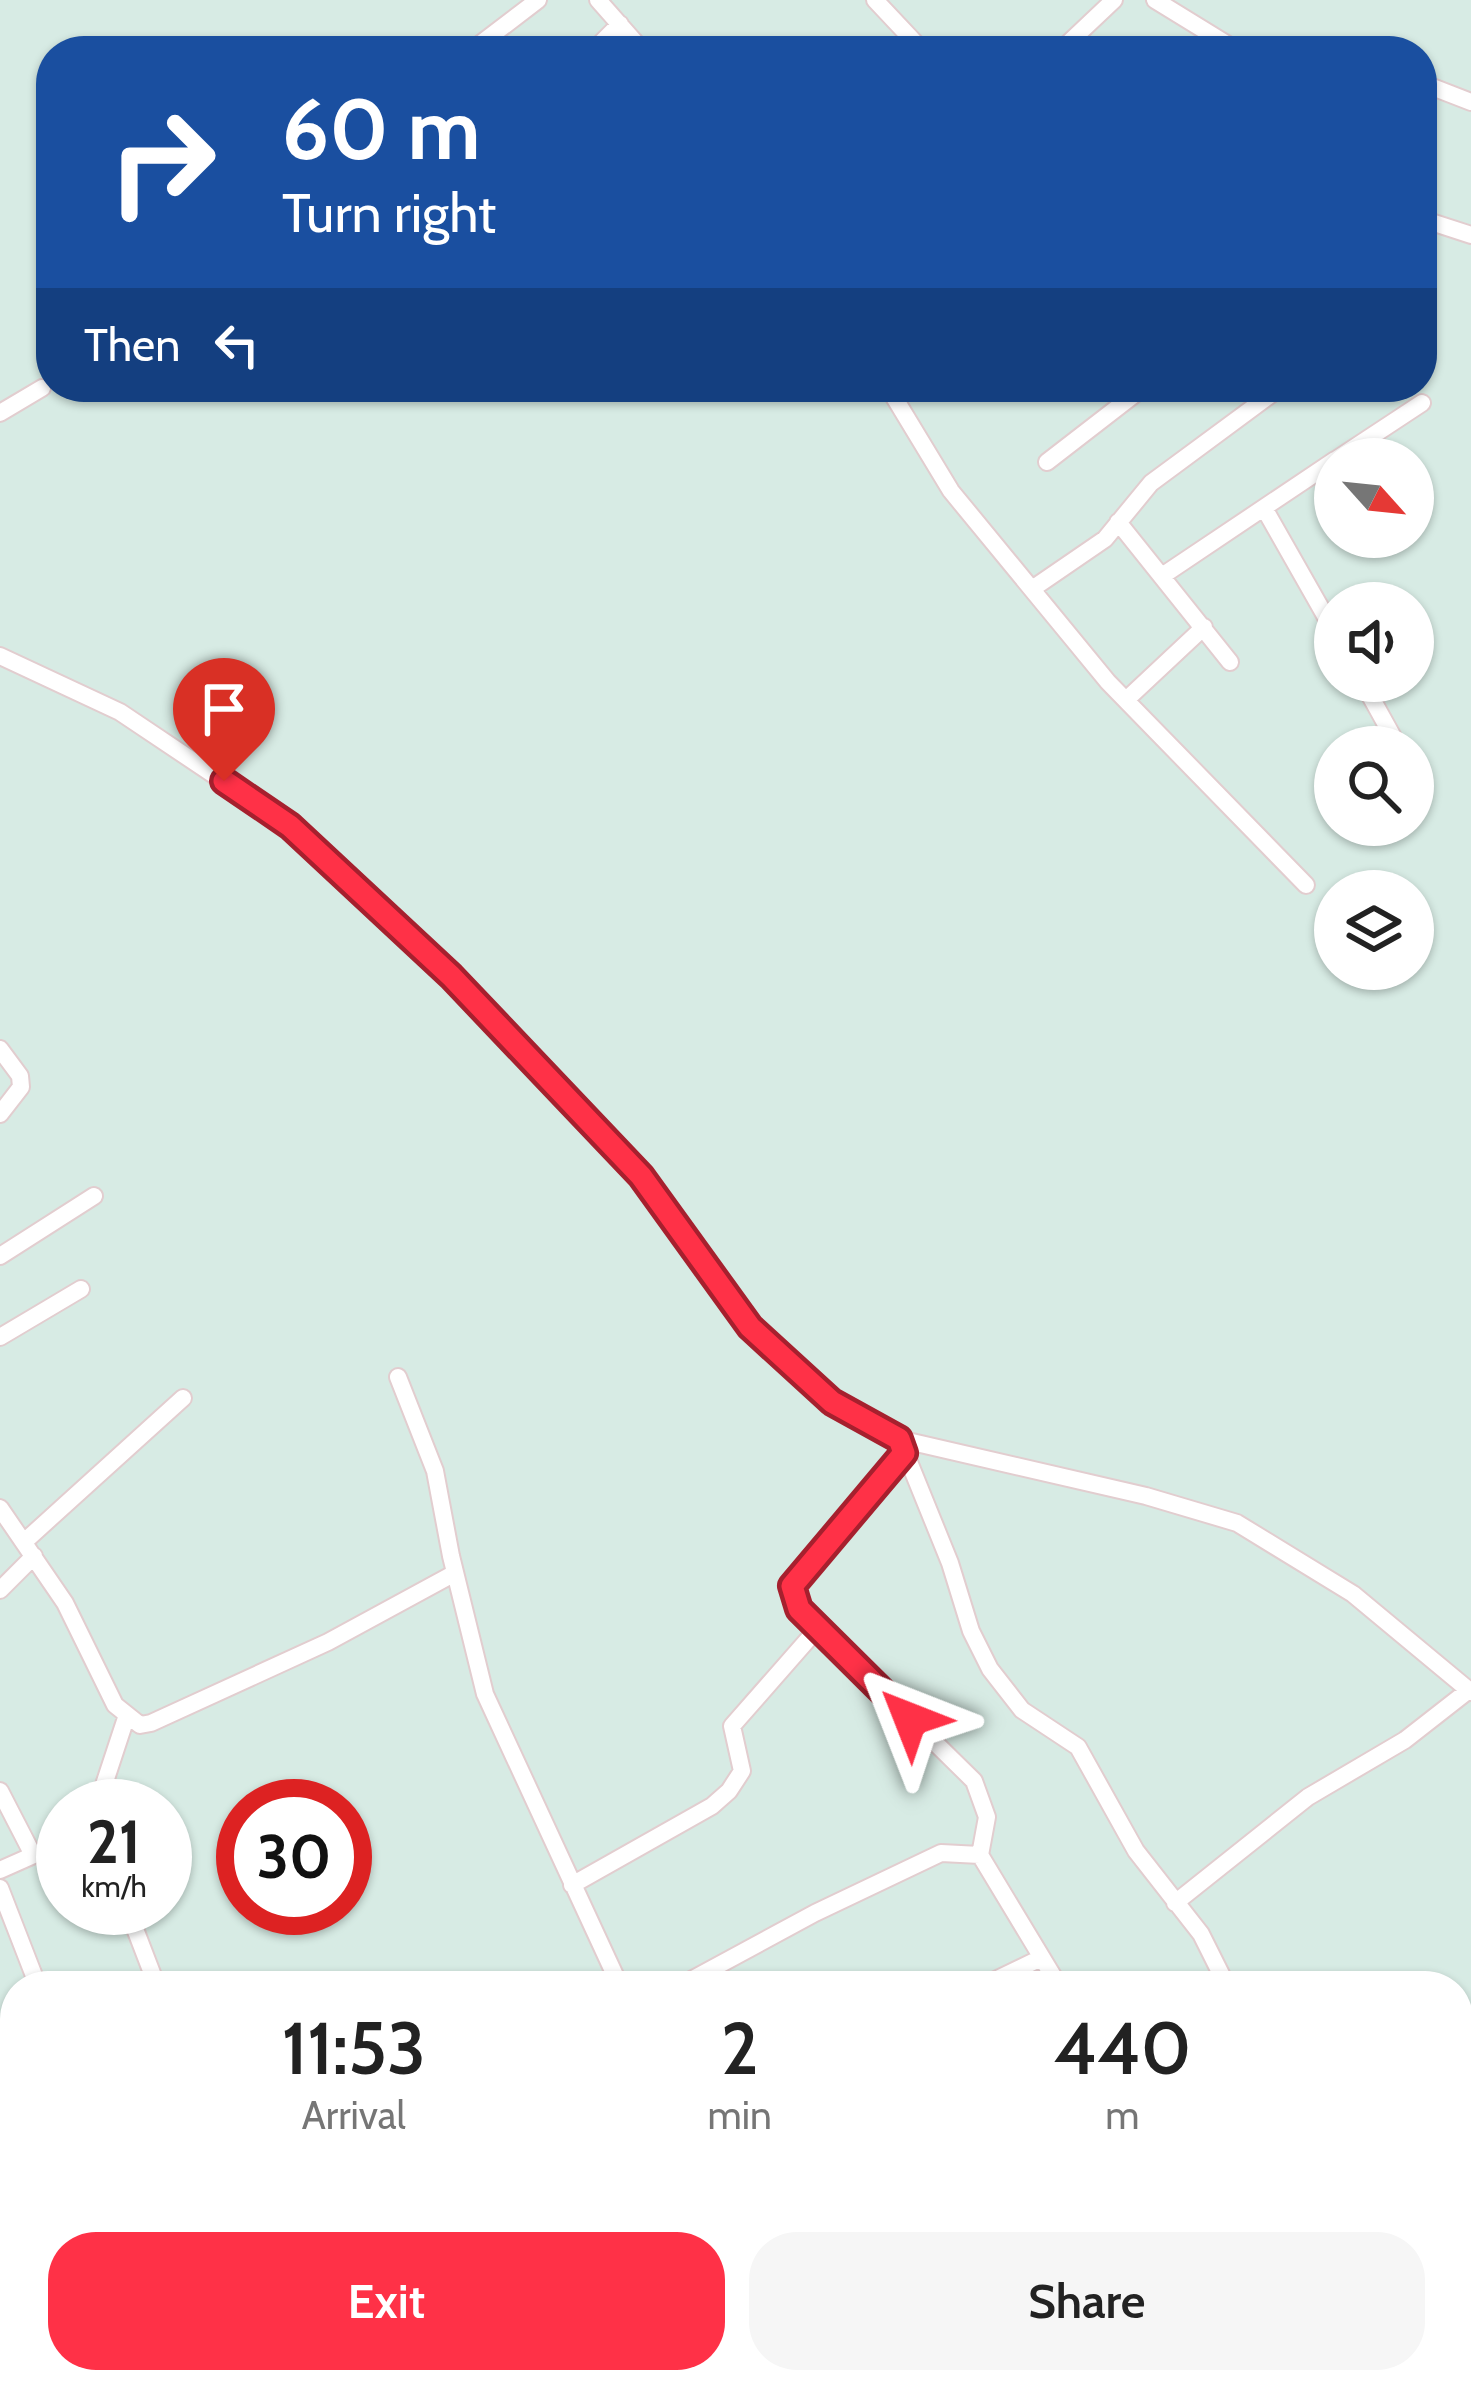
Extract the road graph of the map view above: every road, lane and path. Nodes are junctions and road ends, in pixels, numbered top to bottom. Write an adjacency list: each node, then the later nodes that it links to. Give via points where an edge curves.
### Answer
1 (538, 0): 7 (street)
2 (598, 0): 6 (street)
3 (875, 0): 10 (street)
4 (1114, 0): 11 (street)
5 (1155, 0): 12 (street)
6 (620, 24): 8 (street); 9 (street)
7 (491, 36)
8 (608, 36)
9 (631, 36)
10 (909, 36)
11 (1076, 36)
12 (1214, 36)
13 (1437, 89): 14 (street)
14 (1471, 102)
15 (1437, 224): 16 (street)
16 (1471, 235)
17 (36, 392): 22 (street)
18 (897, 402): 29 (street, via 951,491)
19 (1125, 402): 24 (street)
20 (1261, 402): 27 (street, via 1151,483)
21 (1421, 403): 23 (street)
22 (0, 413)
23 (1369, 438)
24 (1047, 462)
25 (1314, 475): 26 (street)
26 (1264, 508): 28 (street); 30 (street)
27 (1118, 522): 28 (street); 29 (street)
28 (1162, 575): 31 (street)
29 (1031, 589): 34 (street)
30 (1314, 596)
31 (1204, 627): 33 (street); 34 (street)
32 (0, 656): 44 (street, via 120,712 290,826 451,976 641,1176 750,1327 832,1402)
33 (1231, 662)
34 (1126, 700): 35 (street)
35 (1306, 885)
36 (0, 1049): 37 (street, via 21,1088)
37 (0, 1114)
38 (94, 1196): 39 (street)
39 (0, 1256)
40 (81, 1289): 41 (street)
41 (0, 1337)
42 (398, 1377): 47 (street, via 429,1448)
43 (183, 1398): 46 (street)
44 (902, 1446): 49 (street, via 792,1586 799,1609); 50 (street, via 1237,1523 1353,1594); 60 (street, via 990,1669 1022,1710 1078,1747)
45 (0, 1508): 46 (street)
46 (29, 1549): 48 (street); 51 (street)
47 (455, 1573): 51 (street, via 151,1723); 58 (street, via 485,1694)
48 (0, 1590)
49 (818, 1628): 56 (street, via 974,1781 987,1817); 58 (street, via 732,1726 742,1771 729,1791)
50 (1470, 1691): 60 (street, via 1308,1797)
51 (126, 1718): 52 (street)
52 (106, 1779)
53 (0, 1791): 55 (street)
54 (36, 1854): 55 (street)
55 (33, 1855): 57 (street)
56 (980, 1855): 62 (street); 66 (street, via 941,1852)
57 (0, 1870)
58 (572, 1885): 65 (street)
59 (0, 1888): 63 (street)
60 (1175, 1904): 69 (street)
61 (137, 1935): 64 (street)
62 (1041, 1958): 67 (street); 68 (street)
63 (32, 1971)
64 (151, 1971)
65 (613, 1971)
66 (708, 1971)
67 (1014, 1971)
68 (1049, 1971)
69 (1220, 1971)

